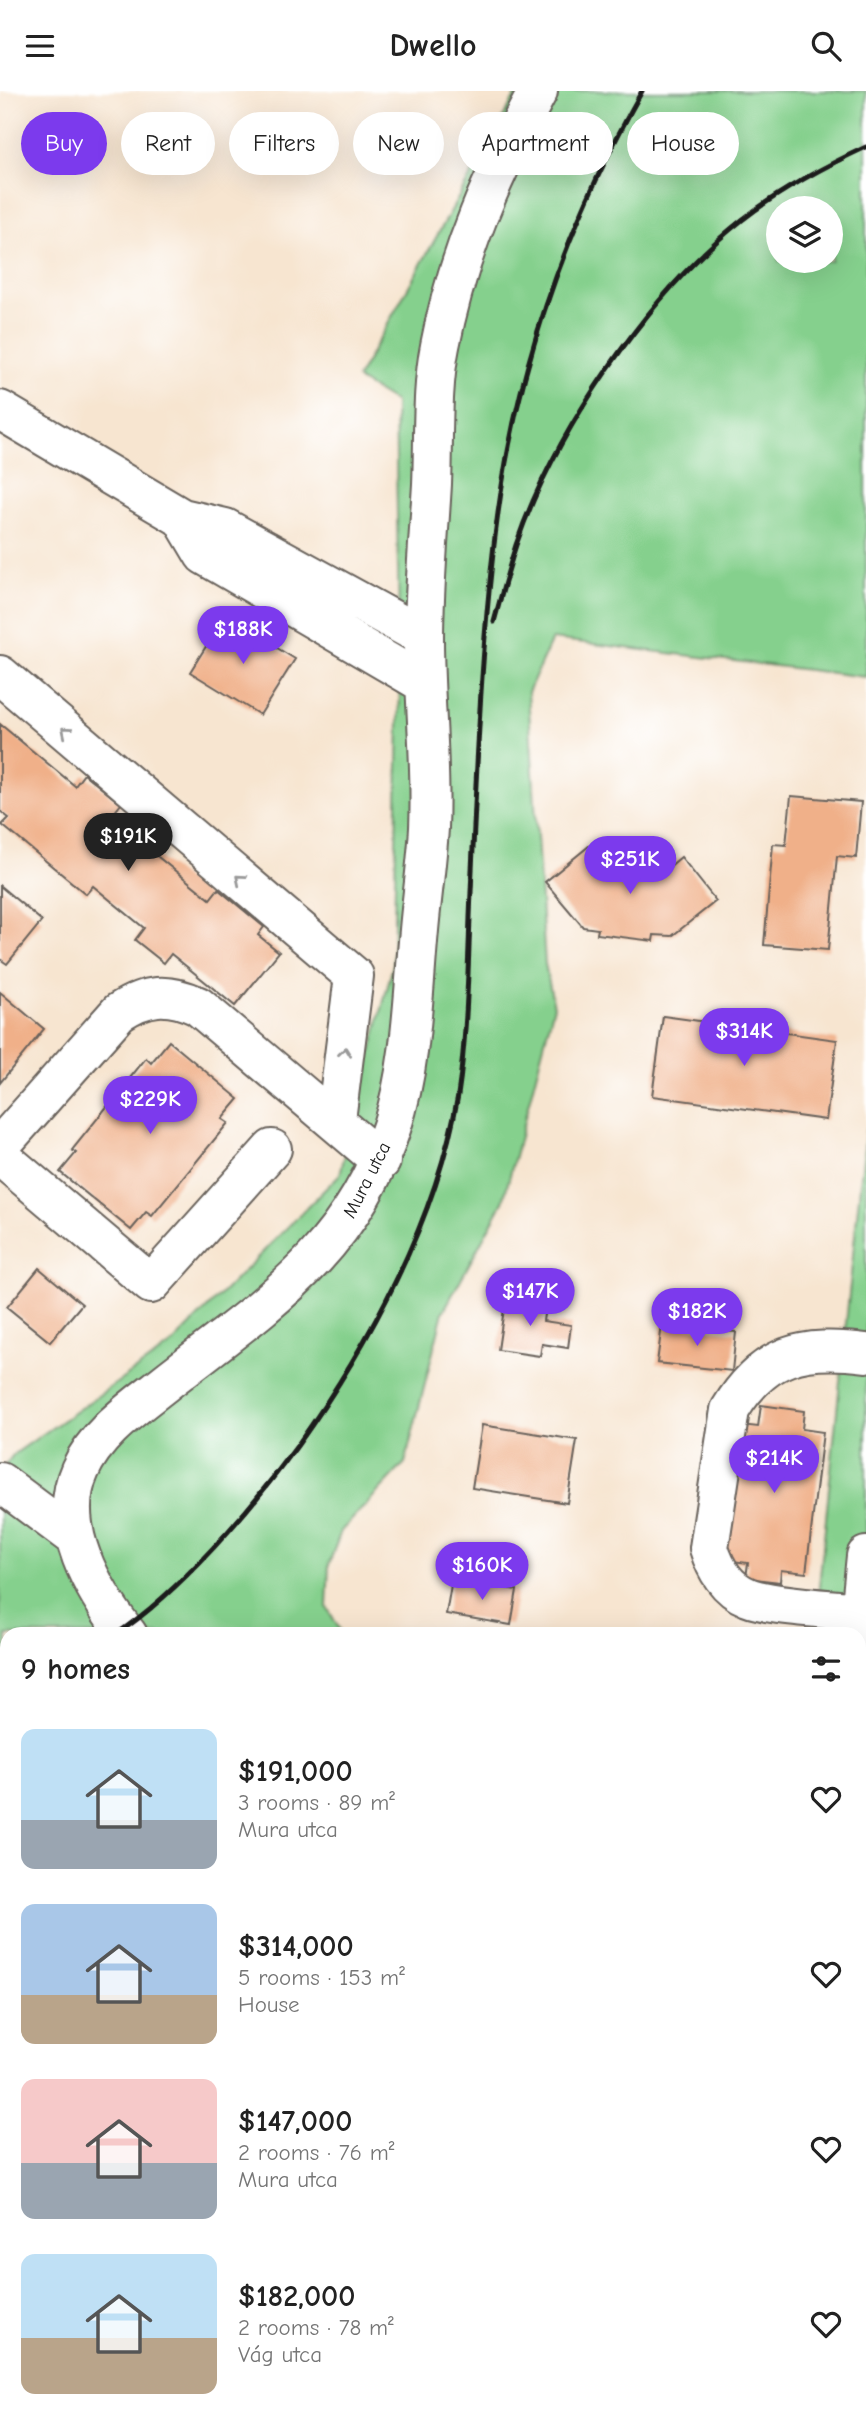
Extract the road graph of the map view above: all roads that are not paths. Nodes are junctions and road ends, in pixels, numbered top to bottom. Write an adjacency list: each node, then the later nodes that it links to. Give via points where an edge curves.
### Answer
1 (538, 91): 4 (street, Mura utca, via 473,223 438,353)
2 (0, 410): 3 (street)
3 (182, 519): 4 (street, via 225,528); 6 (street, via 204,555)
4 (424, 637): 6 (street, Mura utca)
5 (0, 675): 7 (street, one-way to 5, via 354,976)
6 (425, 684): 11 (street, Mura utca, via 429,828 407,1064)
7 (336, 1120): 8 (street, via 198,1006 158,995 119,1012); 11 (street)
8 (0, 1146)
9 (272, 1149): 10 (street, via 151,1284)
10 (0, 1156)
11 (381, 1161): 14 (street, Mura utca, via 358,1205 318,1258 99,1440 81,1466 72,1492)
12 (866, 1353): 16 (street, via 835,1349 795,1353 762,1370 741,1392 730,1410 709,1548 730,1586 748,1597)
13 (0, 1482): 14 (street)
14 (75, 1538): 17 (street, Mura utca, via 91,1580)
15 (866, 1556): 16 (street)
16 (859, 1623)
17 (123, 1627)

